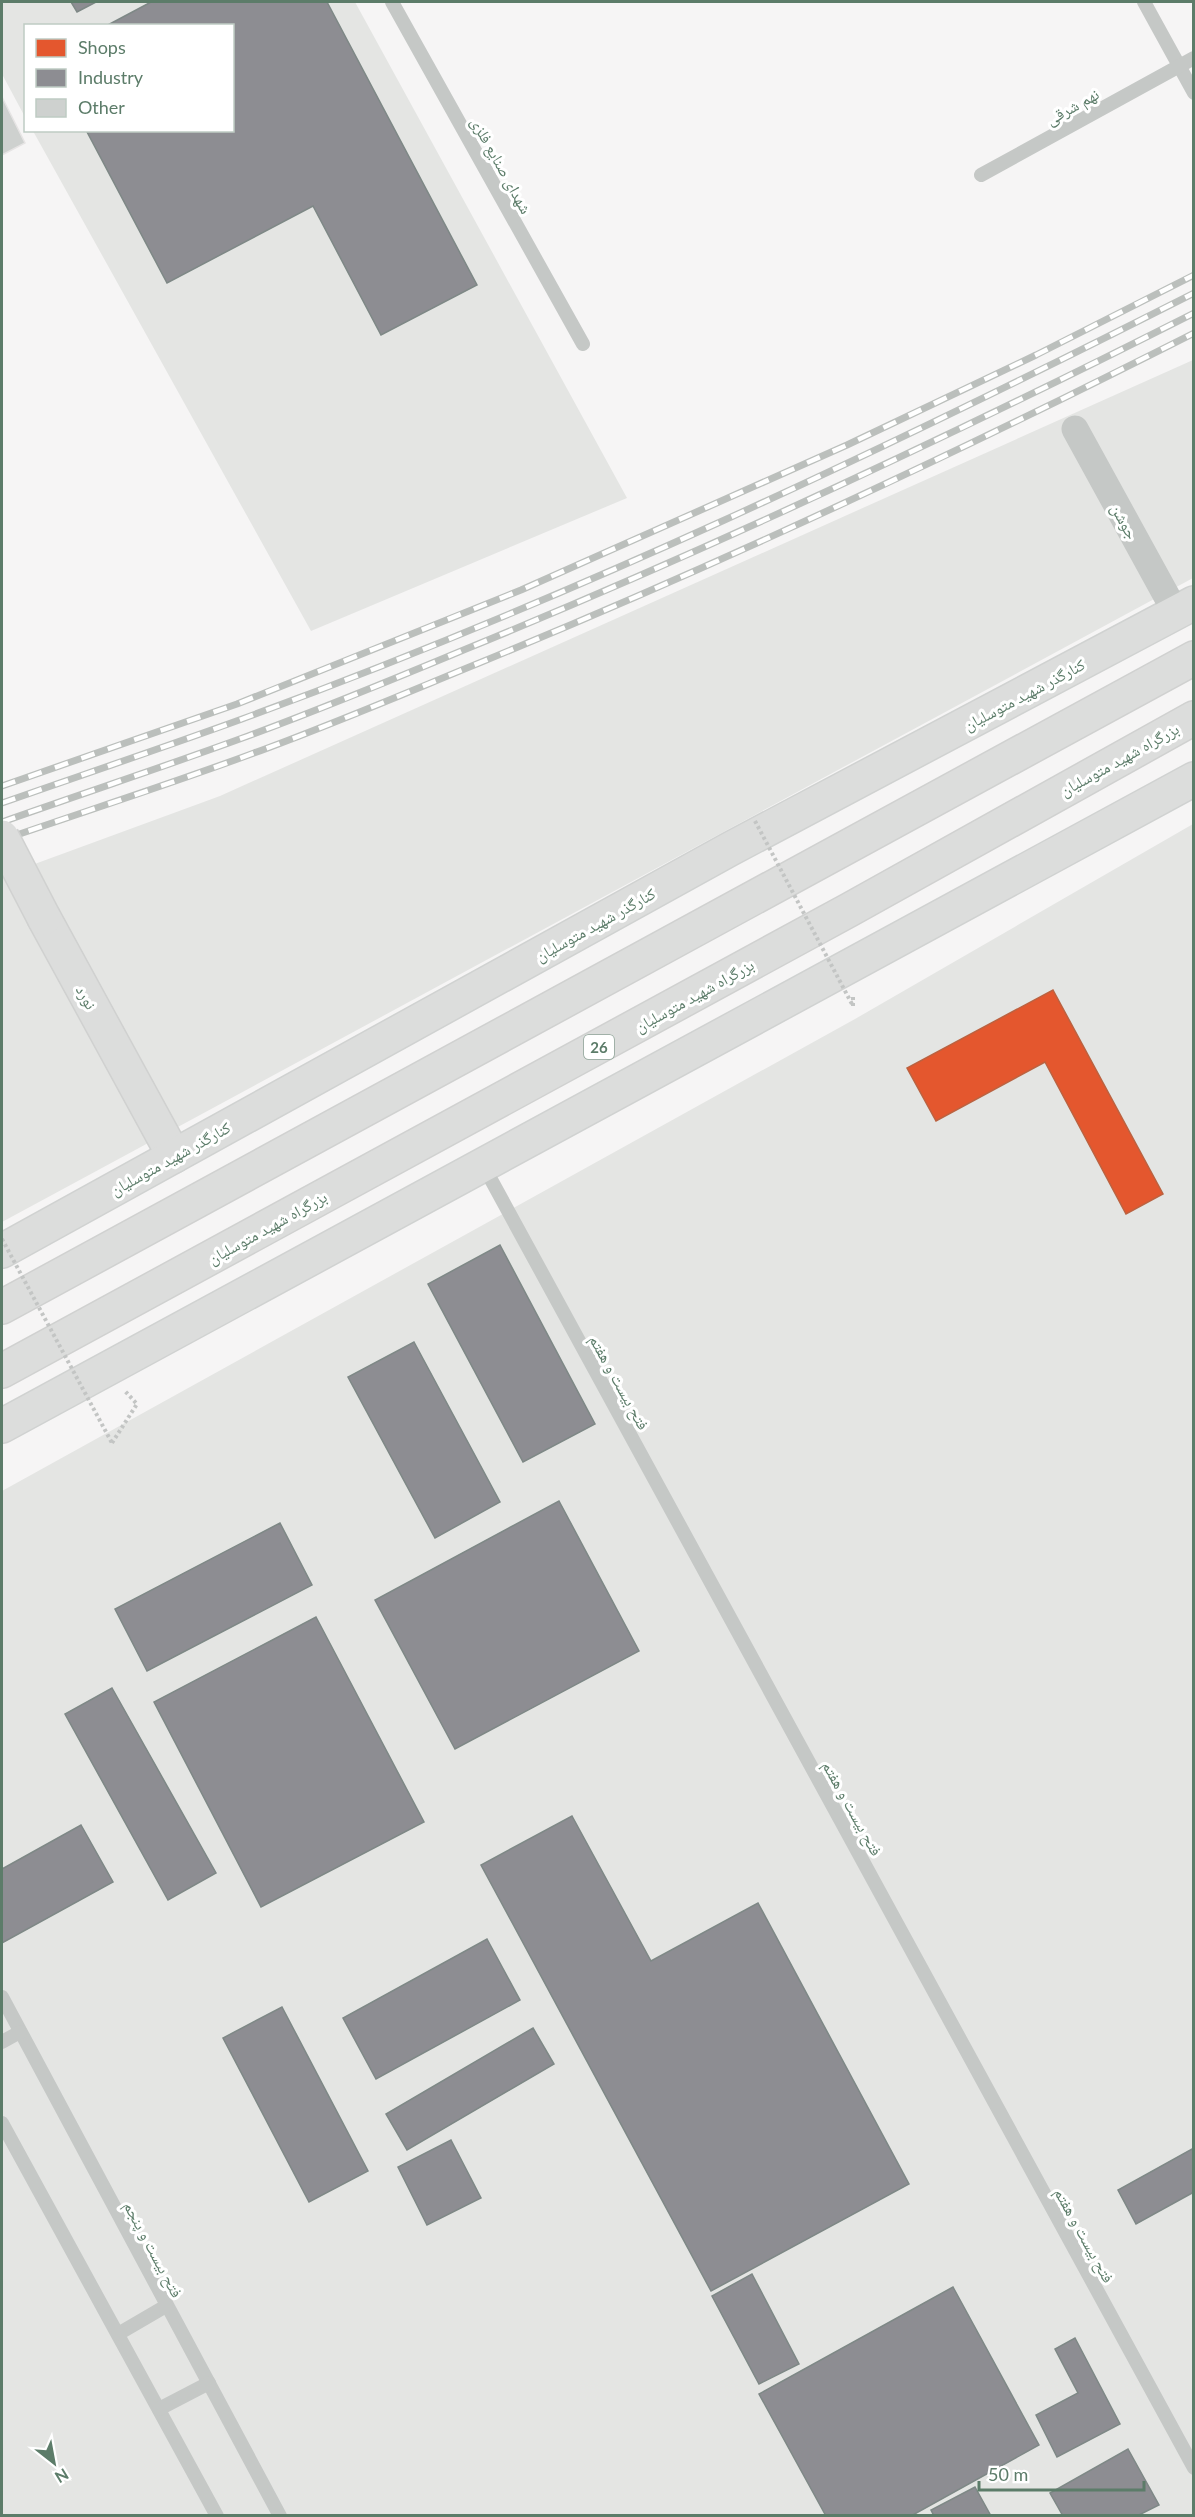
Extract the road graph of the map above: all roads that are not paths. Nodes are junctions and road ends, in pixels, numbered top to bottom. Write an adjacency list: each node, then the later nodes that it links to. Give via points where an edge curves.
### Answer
1 (392, 2): 7 (lane, شهدای صنایع فلزی)
2 (1144, 2): 4 (lane)
3 (1194, 58): 4 (lane, نهم شرقی)
4 (1179, 66): 5 (lane); 6 (lane, نهم شرقی)
5 (1194, 93)
6 (981, 175)
7 (583, 344)
8 (1075, 429): 9 (street, جوشن)
9 (1185, 608): 14 (main road, کنارگذر شهید متوسلیان, via 730,849)
10 (1194, 658): 17 (main road)
11 (1194, 718): 18 (main road, بزرگراه شهید متوسلیان / 26)
12 (1194, 779): 15 (main road)
13 (2, 837): 14 (main road, نورد, bridge)
14 (174, 1156): 16 (main road, کنارگذر شهید متوسلیان)
15 (483, 1165): 19 (main road); 28 (lane, فتح بیست و هفتم)
16 (2, 1251)
17 (2, 1307)
18 (2, 1371)
19 (2, 1426)
20 (2, 1997): 21 (lane, فتح بیست و پنجم)
21 (20, 2032): 22 (lane); 24 (lane, فتح بیست و پنجم)
22 (2, 2042)
23 (2, 2123): 25 (lane)
24 (166, 2306): 25 (lane); 26 (lane, فتح بیست و پنجم)
25 (118, 2334): 27 (lane)
26 (209, 2383): 27 (lane); 30 (lane, فتح بیست و پنجم)
27 (159, 2409): 29 (lane)
28 (1194, 2468)
29 (217, 2516)
30 (280, 2516)

